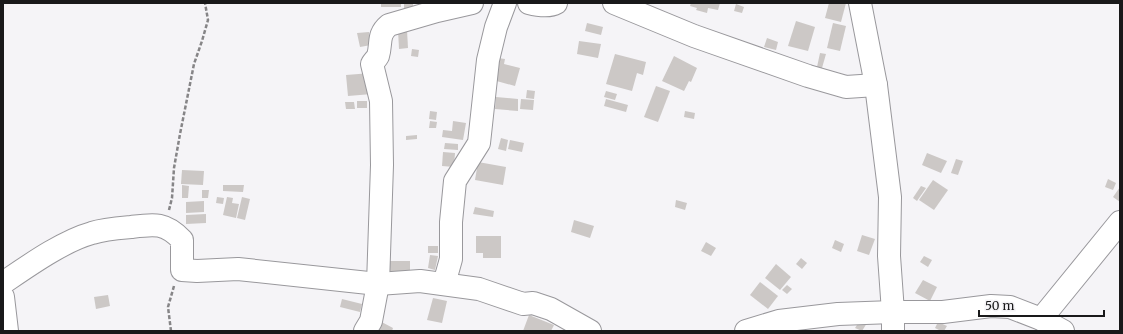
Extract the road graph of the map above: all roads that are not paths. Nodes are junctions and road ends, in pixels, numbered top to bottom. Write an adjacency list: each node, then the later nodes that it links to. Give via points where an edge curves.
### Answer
1 (472, 3): 10 (street, via 389,25 383,30 378,56 372,64 381,101 382,129)
2 (505, 3): 11 (street, via 488,60 479,143 455,181 451,259)
3 (529, 3): 4 (street)
4 (556, 3)
5 (614, 3): 7 (street, via 694,36 808,76 846,87)
6 (860, 3): 7 (street)
7 (876, 85): 14 (street, via 890,196 889,256)
8 (1120, 222): 13 (street)
9 (3, 283): 10 (street, via 69,242 92,232 158,224 182,240 182,270 238,269)
10 (378, 284): 11 (street, via 420,281); 16 (street, via 371,320)
11 (444, 284): 17 (street, via 479,289 523,304 533,303 551,309)
12 (3, 297): 15 (street)
13 (1041, 319): 14 (street, via 1010,307 991,306); 19 (street)
14 (893, 322): 18 (street, via 838,314 779,321)
15 (7, 331)
16 (365, 331)
17 (590, 331)
18 (746, 331)
19 (1063, 331)

